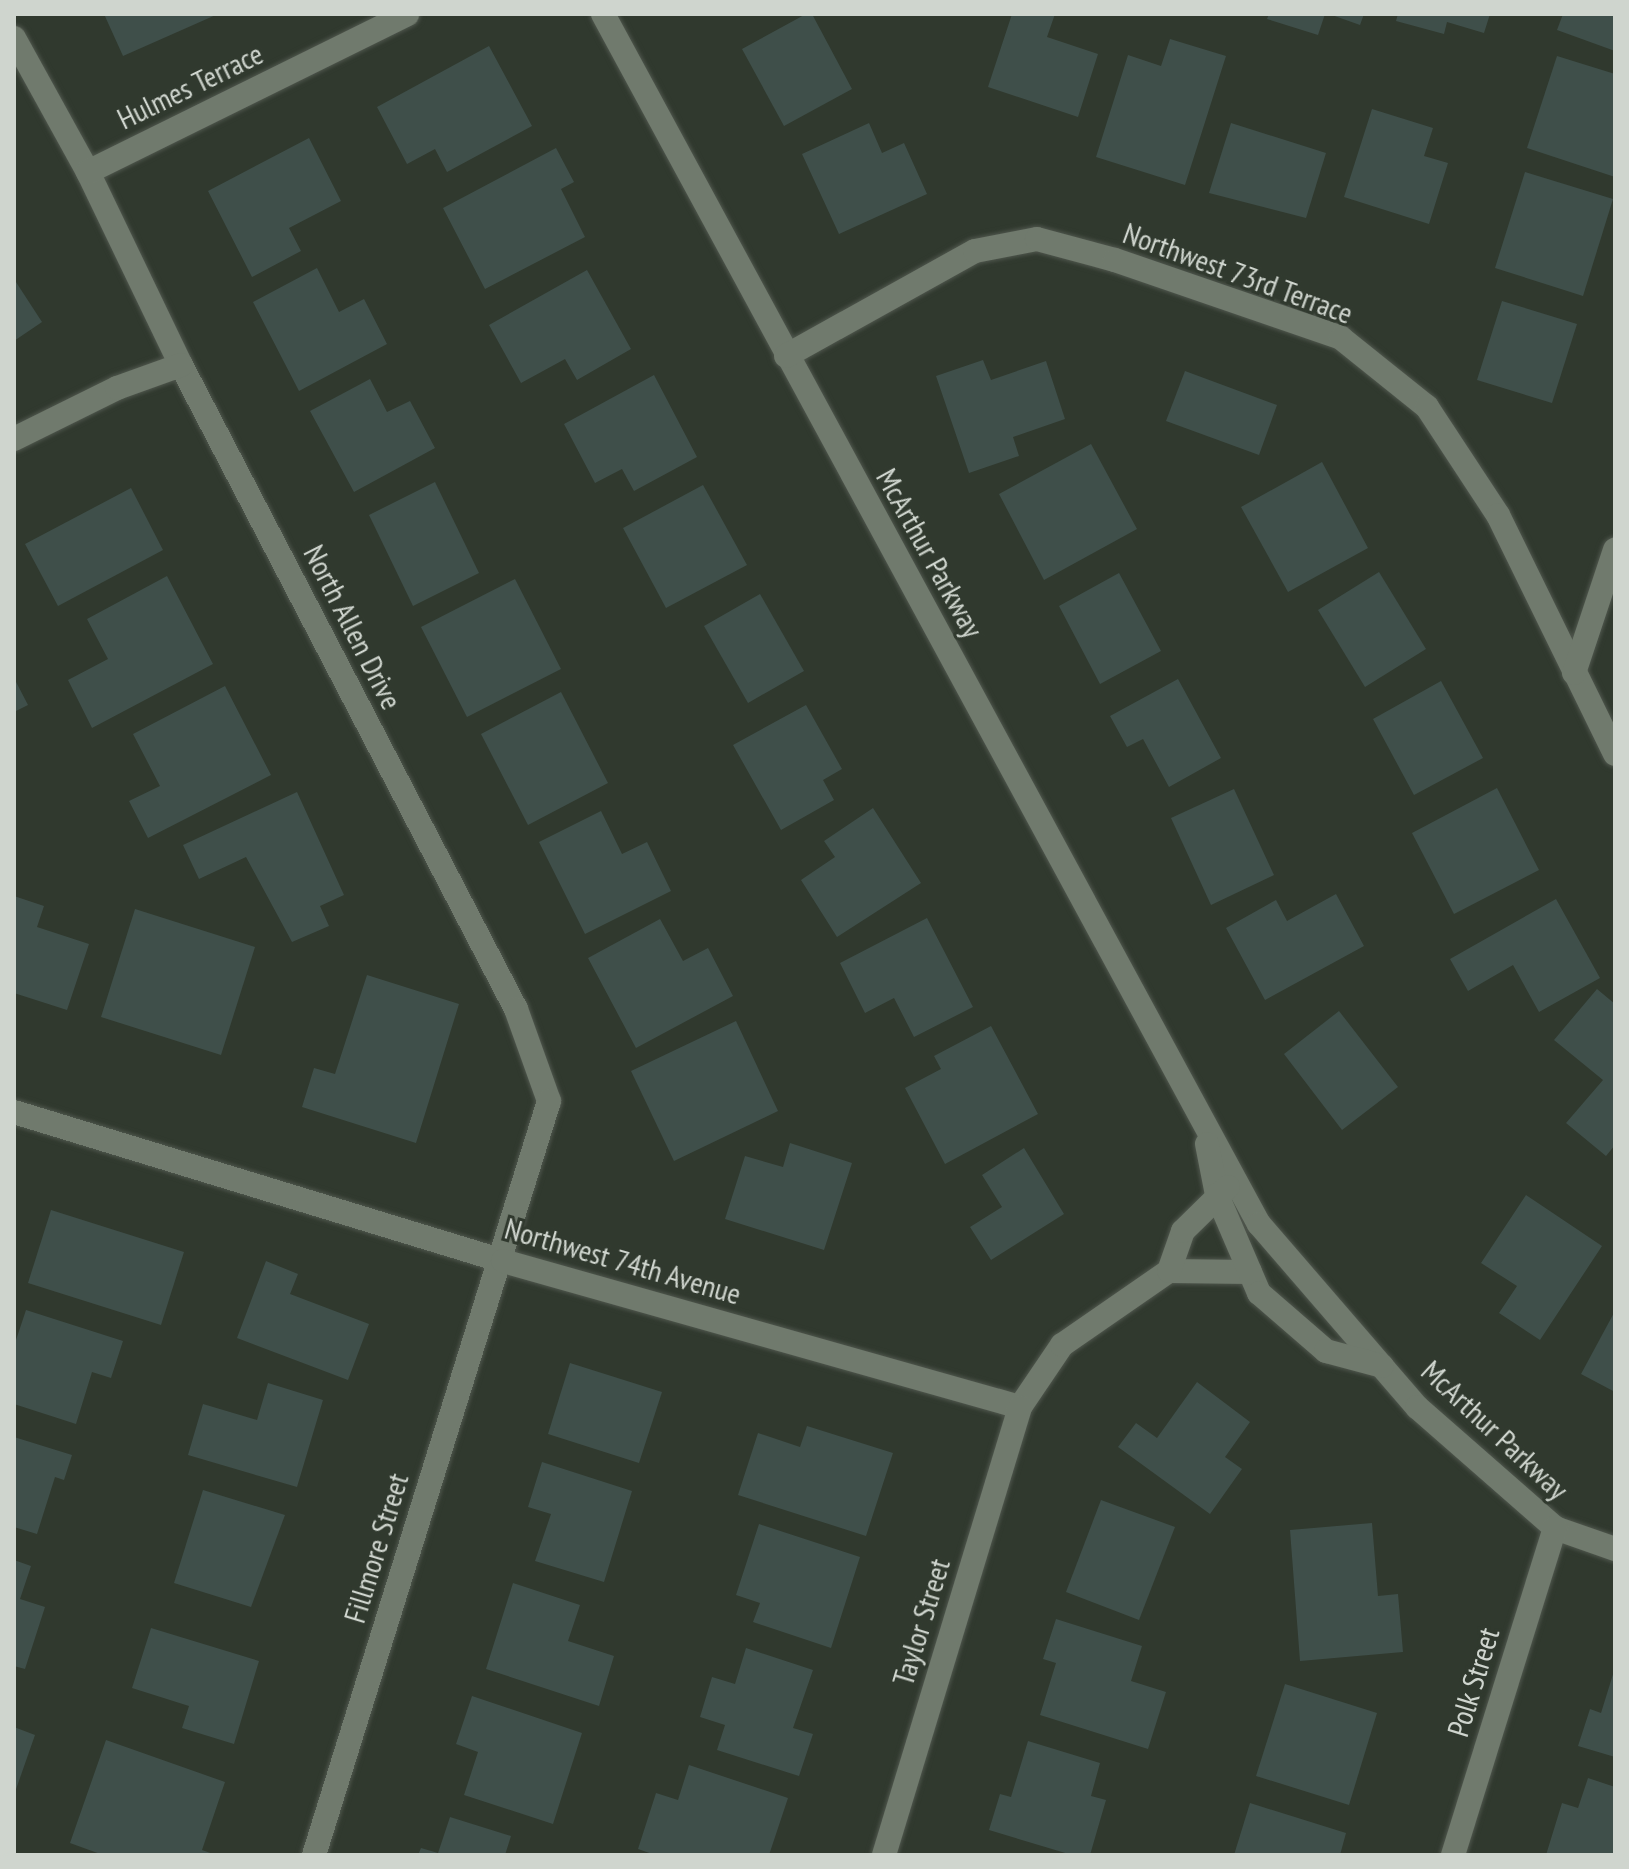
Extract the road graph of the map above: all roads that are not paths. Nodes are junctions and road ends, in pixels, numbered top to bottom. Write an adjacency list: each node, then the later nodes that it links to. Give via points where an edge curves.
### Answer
1 (407, 14): 4 (street, Hulmes Terrace)
2 (603, 14): 5 (street, McArthur Parkway)
3 (14, 38): 4 (street, North Allen Drive)
4 (88, 172): 6 (street, North Allen Drive)
5 (786, 356): 9 (street, Northwest 73rd Terrace, via 975,251 1037,239 1115,260 1341,338 1427,407 1498,515); 12 (street, McArthur Parkway, via 1203,1122)
6 (181, 365): 7 (street, via 117,388); 13 (street, North Allen Drive, via 516,1009 549,1101)
7 (14, 439)
8 (1615, 550): 9 (street)
9 (1574, 673): 10 (street, Northwest 73rd Terrace)
10 (1615, 754)
11 (14, 1112): 13 (street, Northwest 74th Avenue)
12 (1227, 1188): 14 (street, via 1183,1231); 15 (street, McArthur Parkway); 16 (street, McArthur Parkway)
13 (503, 1261): 17 (street, Northwest 74th Avenue); 20 (street, Fillmore Street, via 481,1315)
14 (1169, 1271): 15 (street); 17 (street, via 1062,1345)
15 (1250, 1272): 16 (street, McArthur Parkway, via 1259,1293 1326,1351)
16 (1382, 1366): 18 (street, McArthur Parkway, via 1417,1407)
17 (1020, 1407): 21 (street, Taylor Street)
18 (1555, 1528): 19 (street, McArthur Parkway); 22 (street, Polk Street)
19 (1615, 1549)
20 (314, 1855)
21 (884, 1855)
22 (1453, 1855)

